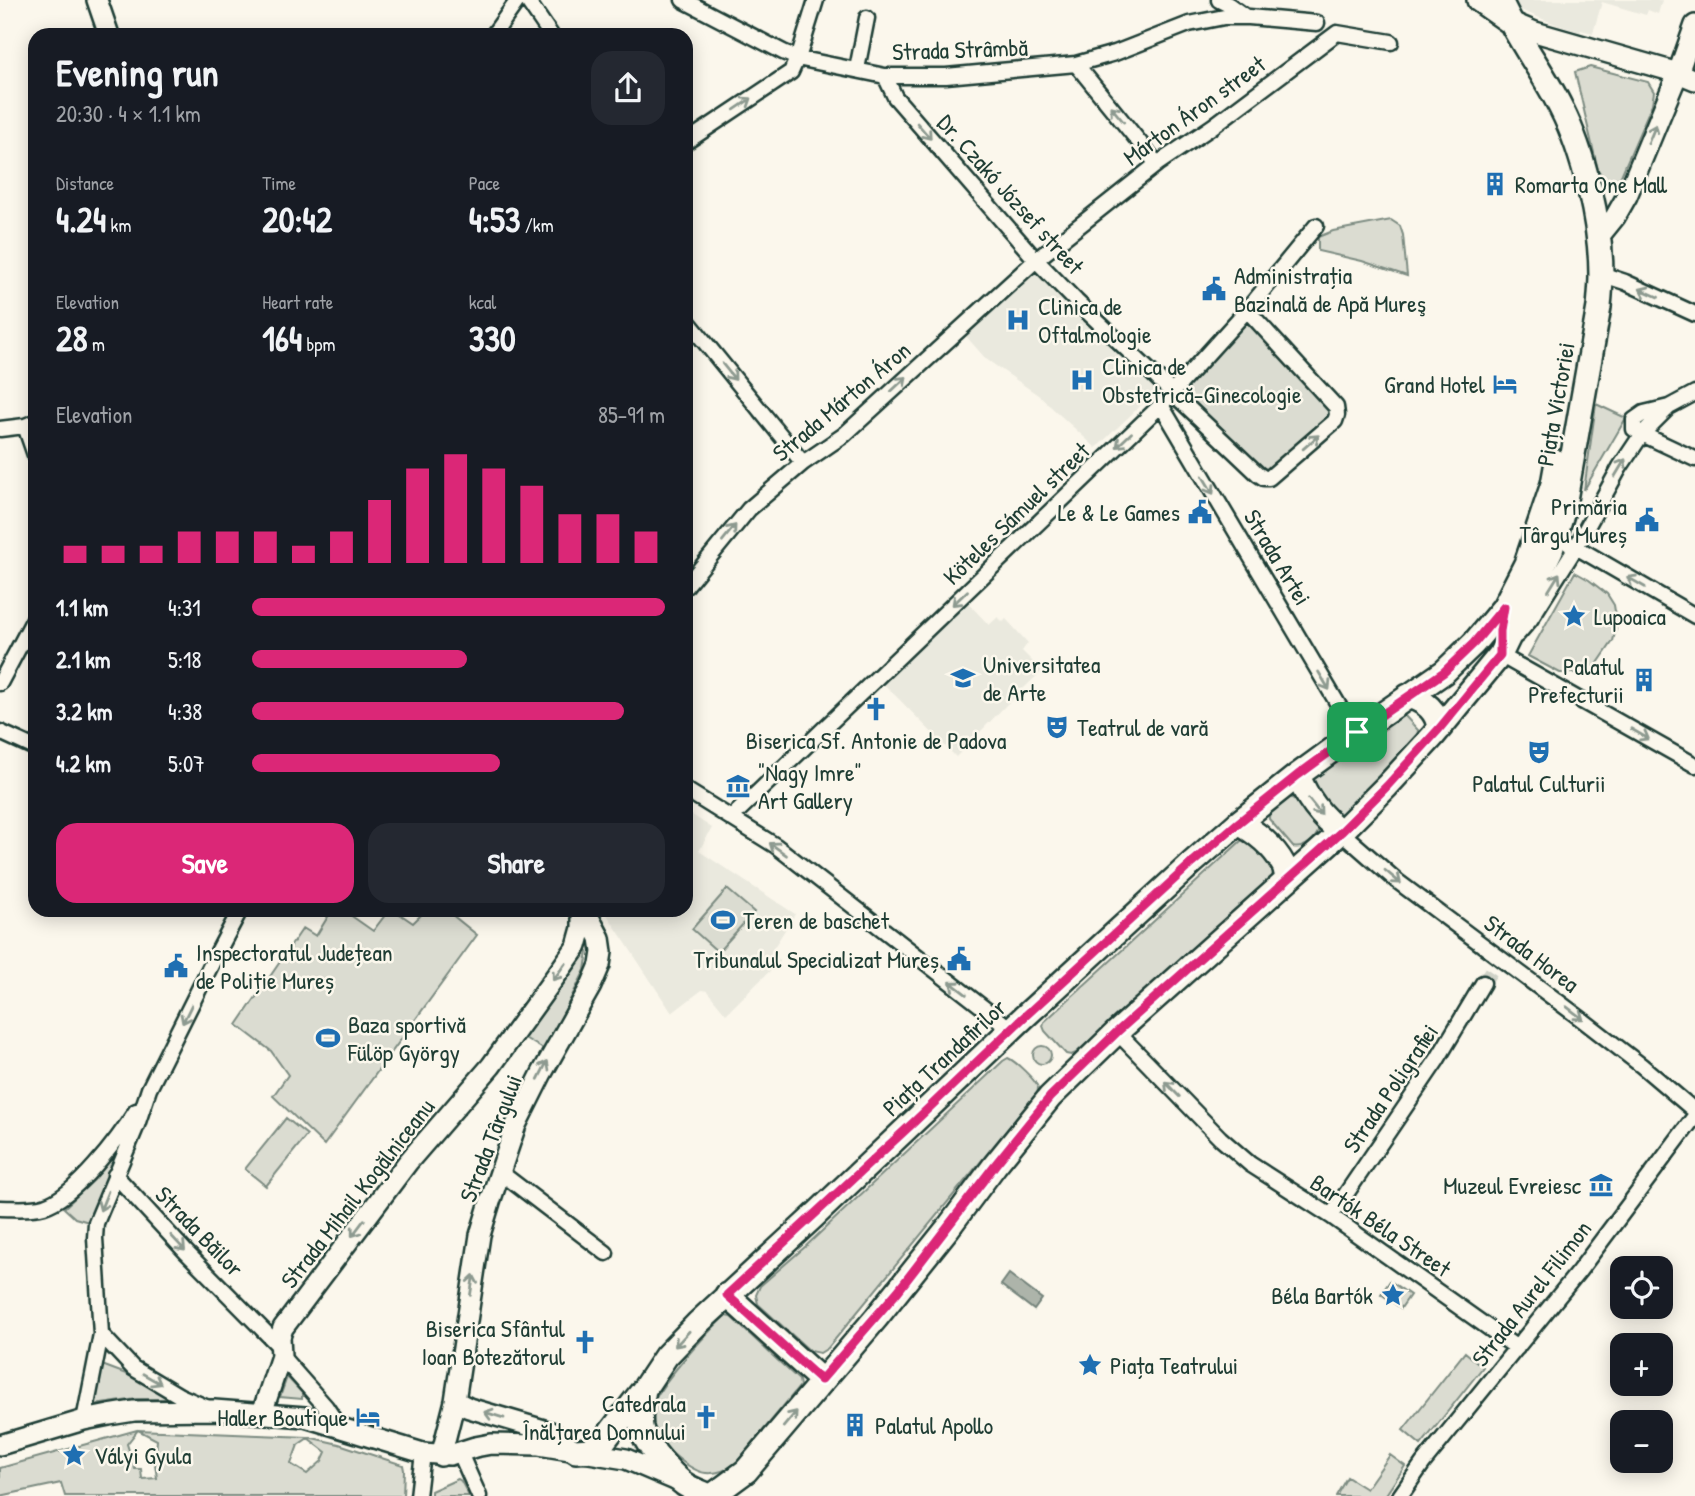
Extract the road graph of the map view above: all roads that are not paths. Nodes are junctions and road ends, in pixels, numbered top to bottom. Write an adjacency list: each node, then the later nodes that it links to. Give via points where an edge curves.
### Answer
1 (97, 0): 13 (street)
2 (518, 0): 14 (street)
3 (527, 0): 15 (street)
4 (683, 0): 17 (street, Strada Strâmbă)
5 (816, 0): 17 (street)
6 (1219, 0): 9 (street, Strada Strâmbă)
7 (1479, 0): 8 (main road, Piața Victoriei)
8 (1504, 11): 21 (street, via 1535,32); 25 (main road, Piața Victoriei, via 1576,142)
9 (1246, 17): 11 (street, Strada Strâmbă); 18 (street, Strada Strâmbă, via 1189,24)
10 (867, 18): 19 (street)
11 (1317, 23)
12 (1695, 25): 21 (street)
13 (107, 28)
14 (499, 28)
15 (546, 28)
16 (1391, 42): 23 (street, Márton Áron street, via 1337,33)
17 (797, 58): 19 (street, Strada Strâmbă); 22 (street, one-way to 17, via 791,72)
18 (1076, 64): 20 (street, Strada Strâmbă, via 946,76); 23 (street, one-way to 18)
19 (857, 69): 20 (street, Strada Strâmbă)
20 (885, 76): 26 (street, Dr. Czakó József street, one-way to 26, via 894,97)
21 (1686, 77): 25 (street, one-way to 21, via 1615,217)
22 (693, 137)
23 (1157, 164): 26 (street, Márton Áron street)
24 (1316, 226): 28 (street, Köteles Sámuel street)
25 (1598, 238): 27 (main road, Piața Victoriei)
26 (1036, 260): 31 (street, Dr. Czakó József street); 38 (street, Strada Márton Áron, one-way to 26, via 844,435)
27 (1601, 274): 29 (street, one-way to 27); 39 (main road, Piața Victoriei); 41 (main road, Piața Victoriei, via 1588,306)
28 (1247, 310): 31 (street, Köteles Sámuel street); 31 (street, Dr. Czakó József street, one-way to 28, via 1265,478 1272,477 1335,421 1336,407)
29 (1695, 314)
30 (693, 327): 38 (street, one-way to 38)
31 (1173, 393): 33 (street, Köteles Sámuel street)
32 (1695, 394): 36 (street, via 1669,407)
33 (1161, 405): 52 (street, Strada Artei, one-way to 52); 57 (street, Köteles Sámuel street, one-way to 57)
34 (28, 424): 35 (street)
35 (0, 429)
36 (1642, 434): 37 (street); 40 (street, one-way to 36)
37 (1695, 459)
38 (803, 463): 42 (street, Strada Márton Áron, one-way to 38, via 749,509)
39 (1563, 511): 40 (street, via 1576,536); 41 (main road, Piața Victoriei)
40 (1576, 547): 41 (street, via 1560,543); 44 (street, one-way to 40); 47 (street, one-way to 40, via 1530,620)
41 (1541, 548): 43 (main road, Piața Victoriei, via 1526,564); 47 (main road, Piața Victoriei, via 1530,596)
42 (693, 577)
43 (1504, 607): 46 (main road, Piața Victoriei); 47 (street)
44 (1695, 616)
45 (28, 630): 48 (street)
46 (1474, 643): 49 (main road, Piața Trandafirilor, via 1444,672)
47 (1500, 655): 50 (main road); 54 (street, one-way to 54)
48 (0, 683)
49 (1408, 696): 50 (main road, via 1431,708); 52 (main road, Piața Trandafirilor)
50 (1439, 729): 59 (main road)
51 (0, 732): 53 (street)
52 (1357, 732): 55 (main road, Piața Trandafirilor)
53 (28, 745)
54 (1695, 765)
55 (1298, 775): 58 (main road, Piața Trandafirilor); 59 (main road, one-way to 59, via 1310,802)
56 (693, 794): 57 (street)
57 (732, 818): 65 (street, one-way to 57, via 776,846)
58 (1238, 823): 60 (main road, via 1276,854); 65 (main road, Piața Trandafirilor)
59 (1341, 832): 60 (main road); 68 (street, Strada Horea, one-way to 68, via 1497,963 1632,1058)
60 (1287, 880): 66 (main road)
61 (236, 917): 67 (street, one-way to 67)
62 (583, 917): 78 (street, Strada Mihail Kogălniceanu, one-way to 78, via 577,946 491,1066 408,1162 283,1328)
63 (587, 917): 70 (street, Strada Târgului, one-way to 63, via 541,1073 600,965 600,939)
64 (1481, 986): 73 (street, Strada Poligrafiei, via 1437,1060)
65 (1012, 1030): 75 (main road, Piața Trandafirilor)
66 (1117, 1032): 73 (street, Bartók Béla Street, one-way to 66, via 1250,1164); 79 (main road, via 1050,1097 898,1291)
67 (149, 1089): 71 (street); 72 (street, via 107,1150 59,1198 33,1208)
68 (1695, 1111)
69 (1695, 1116): 77 (street, Strada Aurel Filimon)
70 (500, 1172): 74 (street); 81 (street, Strada Târgului, one-way to 70, via 480,1235)
71 (115, 1175): 76 (street, one-way to 76, via 94,1238); 78 (street, Strada Băilor, one-way to 78)
72 (0, 1208)
73 (1331, 1216): 77 (street, Bartók Béla Street)
74 (606, 1254)
75 (727, 1295): 79 (main road); 80 (main road, Piața Trandafirilor, one-way to 80, via 666,1356)
76 (101, 1334): 82 (street, one-way to 82, via 133,1368); 84 (street)
77 (1517, 1348): 95 (street, Strada Aurel Filimon)
78 (281, 1352): 83 (street, Strada Mihail Kogălniceanu); 85 (street, Strada Băilor)
79 (821, 1380): 89 (main road, one-way to 79)
80 (644, 1389): 87 (main road, via 603,1442); 90 (main road, Piața Trandafirilor, via 641,1430)
81 (454, 1401): 87 (street, one-way to 81, via 551,1432); 88 (street, Strada Târgului)
82 (214, 1410): 83 (street); 84 (street, via 134,1411)
83 (262, 1413): 85 (street, via 305,1417)
84 (84, 1420): 86 (street)
85 (339, 1427): 88 (street)
86 (0, 1445)
87 (576, 1451): 88 (street, via 510,1444); 90 (street, via 626,1459)
88 (441, 1454): 91 (street); 92 (street)
89 (746, 1471): 93 (main road); 94 (main road)
90 (683, 1490): 93 (main road)
91 (418, 1496)
92 (480, 1496)
93 (710, 1496)
94 (745, 1496)
95 (1400, 1496)

